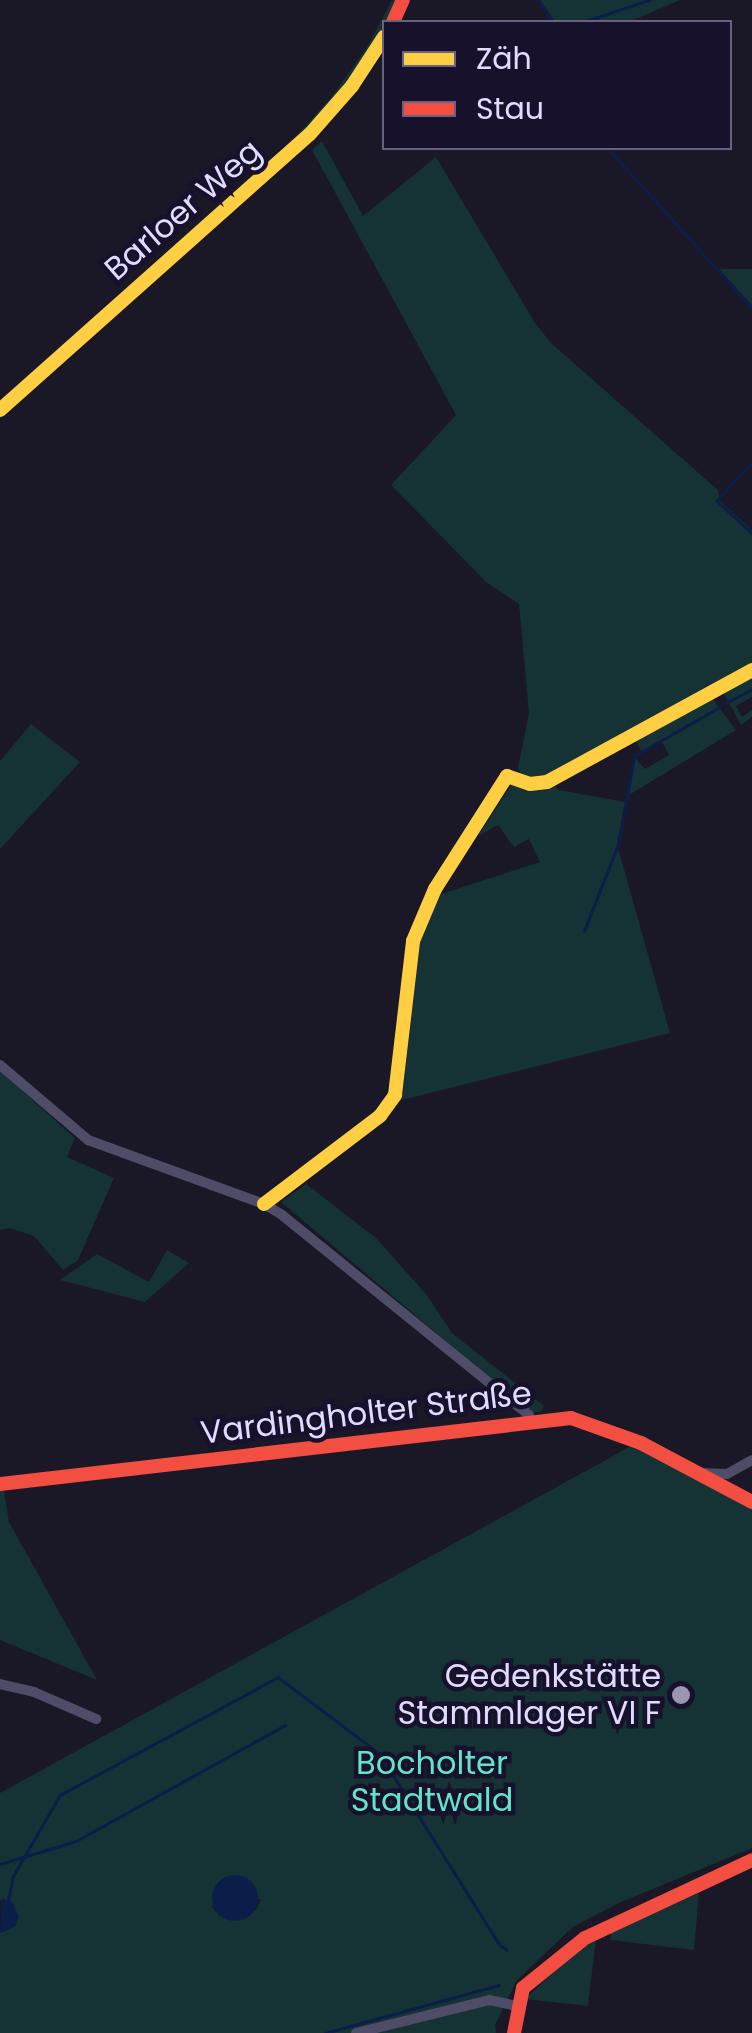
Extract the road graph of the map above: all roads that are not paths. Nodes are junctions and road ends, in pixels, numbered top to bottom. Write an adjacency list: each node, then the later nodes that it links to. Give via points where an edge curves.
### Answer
1 (382, 40): 2 (street, Barloer Weg, via 310,134)
2 (0, 410)
3 (752, 670): 5 (street, via 546,782 507,776 434,889 413,940 395,1096 380,1116)
4 (0, 1064): 5 (street, via 88,1140)
5 (264, 1204): 6 (street)
6 (532, 1418): 8 (street, Vardingholter Straße, via 571,1418 608,1428 695,1473); 9 (street, Vardingholter Straße)
7 (752, 1460): 8 (street)
8 (726, 1481): 10 (street, Vardingholter Straße)
9 (0, 1484)
10 (752, 1502)
11 (0, 1684): 12 (street)
12 (96, 1719)
13 (752, 1860): 14 (street, via 585,1938 523,1988)
14 (517, 2006): 15 (street, via 489,2000); 16 (street)
15 (356, 2033)
16 (514, 2033)

